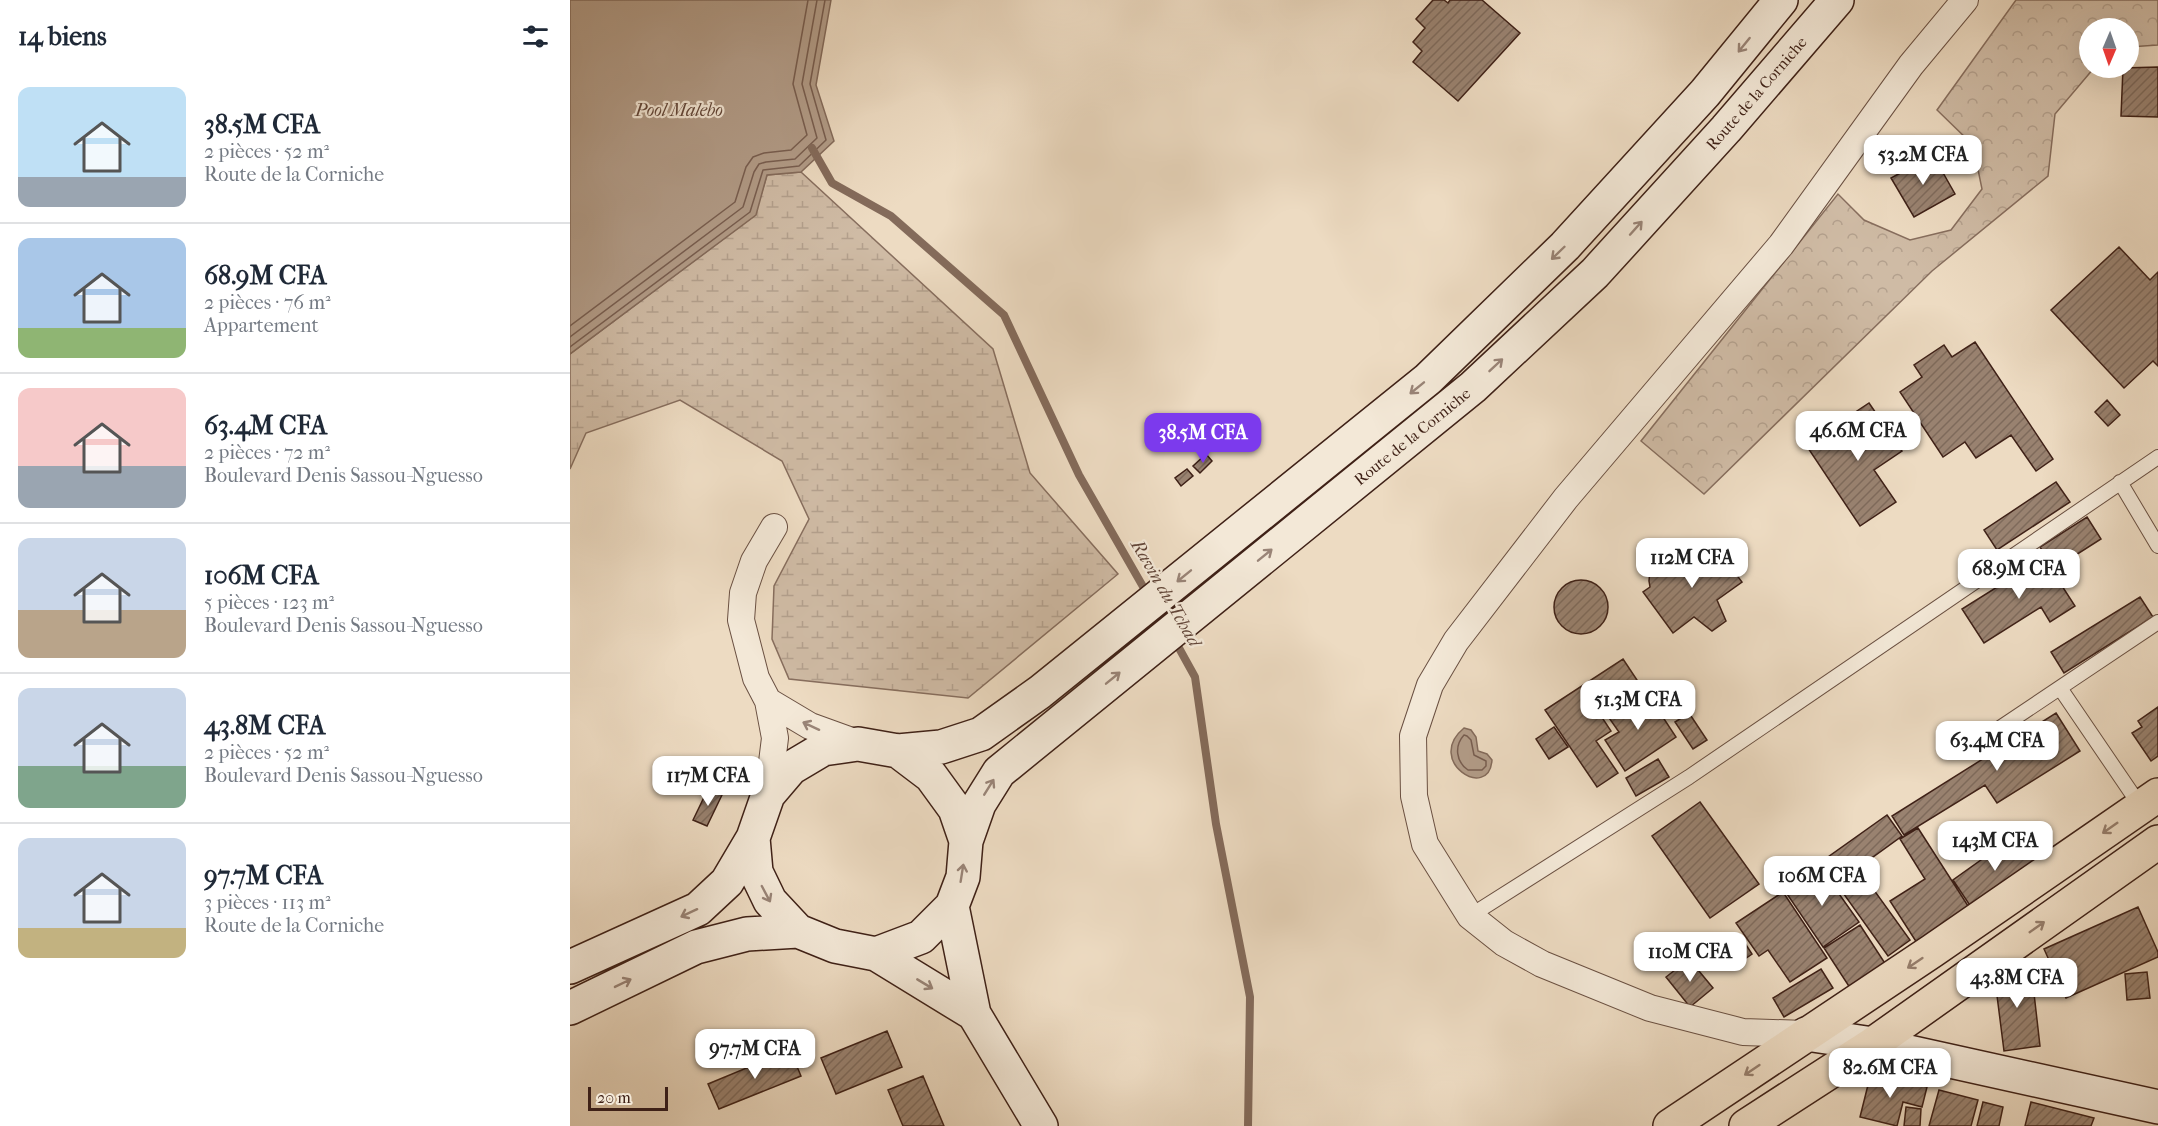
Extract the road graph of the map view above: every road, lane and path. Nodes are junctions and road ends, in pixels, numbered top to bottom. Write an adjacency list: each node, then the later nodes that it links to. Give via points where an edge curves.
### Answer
1 (1781, 0): 13 (main road, Route de la Corniche, one-way to 13, via 1705,93 1565,246 1428,380 1040,692 981,734 941,747)
2 (1837, 0): 17 (main road, Route de la Corniche, one-way to 2, via 979,804 999,772 1473,387 1587,281)
3 (1965, 0): 20 (street, via 1911,65 1781,245 1566,498 1456,642 1430,685 1413,736 1414,796 1425,844)
4 (2158, 457): 5 (lane)
5 (2120, 482): 7 (lane); 20 (lane, via 1689,777)
6 (774, 527): 10 (street, via 754,561 743,593 741,620 756,678)
7 (2158, 546)
8 (2158, 622): 9 (lane)
9 (2060, 688): 12 (lane); 15 (lane)
10 (768, 701): 11 (street, one-way to 10, via 810,726); 14 (street, via 775,738)
11 (858, 744): 13 (main road); 14 (main road, via 823,749 791,768)
12 (1976, 744)
13 (898, 751): 17 (main road, via 931,776 955,809)
14 (768, 795): 16 (main road)
15 (2150, 801): 26 (main road, one-way to 26)
16 (753, 838): 21 (main road, one-way to 21, via 756,872 765,892); 23 (main road, one-way to 23, via 726,882 698,909)
17 (966, 840): 19 (main road, one-way to 17, via 963,877)
18 (2158, 842): 27 (main road, one-way to 18)
19 (952, 906): 22 (main road, via 921,937); 25 (main road)
20 (1470, 916): 26 (street, via 1504,943 1542,964 1650,1008 1743,1032)
21 (798, 931): 22 (main road, via 835,946); 24 (main road, one-way to 21, via 696,947 747,934)
22 (876, 954): 25 (main road, one-way to 25)
23 (570, 967)
24 (570, 1008)
25 (974, 1014): 29 (main road)
26 (1806, 1034): 27 (main road); 30 (main road, one-way to 30)
27 (1873, 1044): 28 (main road); 31 (main road)
28 (2158, 1107)
29 (1041, 1126)
30 (1670, 1126)
31 (1746, 1126)

